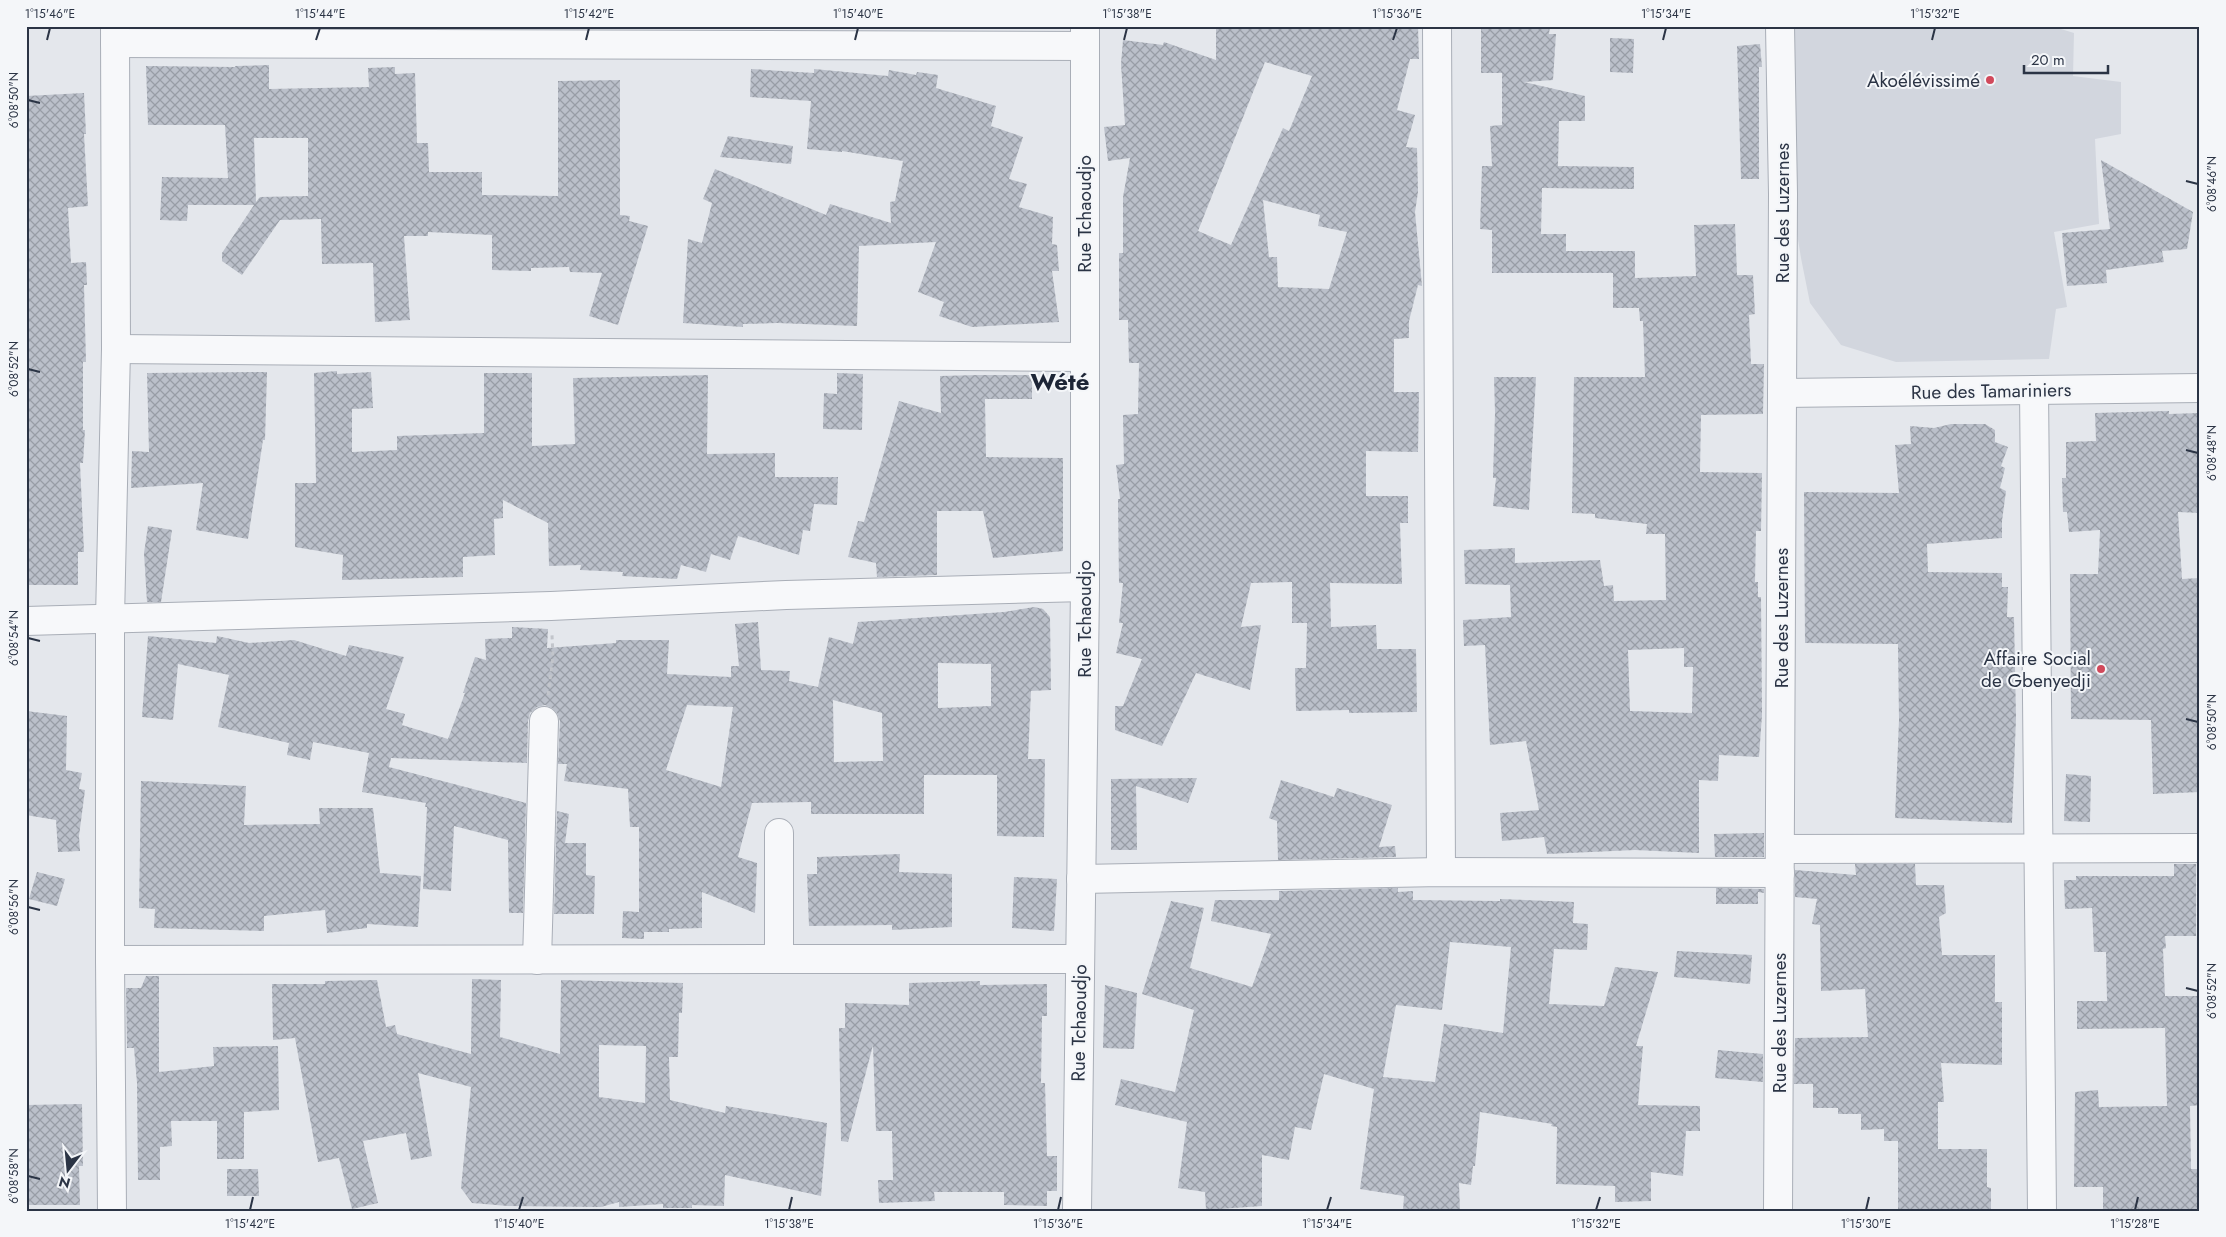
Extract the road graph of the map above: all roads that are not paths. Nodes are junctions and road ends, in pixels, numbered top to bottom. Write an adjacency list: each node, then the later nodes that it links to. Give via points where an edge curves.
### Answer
1 (1436, 26): 18 (street)
2 (1780, 26): 9 (street, Rue des Luzernes)
3 (115, 34): 4 (street); 5 (street)
4 (1085, 36): 6 (street, Rue Tchaoudjo)
5 (116, 348): 6 (street); 11 (street)
6 (1084, 357): 10 (street, Rue Tchaoudjo)
7 (2200, 388): 8 (street, Rue des Tamariniers)
8 (2034, 390): 9 (street, Rue des Tamariniers); 16 (street)
9 (1782, 393): 17 (street, Rue des Luzernes)
10 (1085, 587): 11 (street); 19 (street, Rue Tchaoudjo)
11 (110, 618): 12 (street); 22 (street)
12 (26, 621)
13 (544, 721): 23 (street)
14 (778, 833): 20 (street)
15 (2200, 848): 16 (street)
16 (2040, 849): 17 (street); 27 (street)
17 (1780, 861): 18 (street); 26 (street, Rue des Luzernes)
18 (1441, 872): 19 (street)
19 (1081, 879): 21 (street, Rue Tchaoudjo)
20 (779, 959): 21 (street); 23 (street)
21 (1080, 959): 25 (street, Rue Tchaoudjo)
22 (110, 960): 23 (street); 24 (street)
23 (538, 960)
24 (112, 1211)
25 (1077, 1211)
26 (1778, 1211)
27 (2042, 1211)

